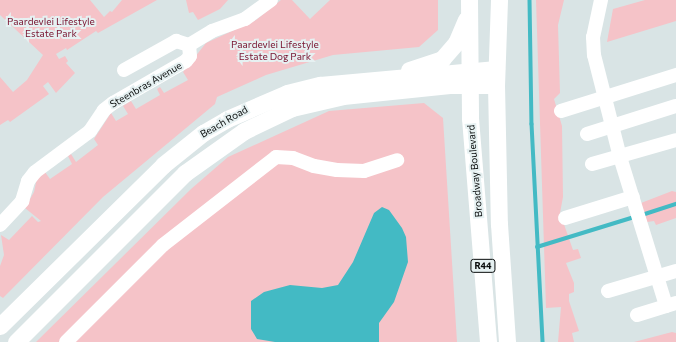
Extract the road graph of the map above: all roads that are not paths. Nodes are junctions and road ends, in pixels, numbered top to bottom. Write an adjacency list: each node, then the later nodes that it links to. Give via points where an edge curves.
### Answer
1 (271, 0): 5 (street, via 244,19 212,31)
2 (499, 0): 8 (main road, Broadway Boulevard / R44)
3 (601, 0): 11 (street, via 593,37)
4 (468, 8): 9 (main road, via 456,43 442,58); 10 (main road, Broadway Boulevard / R44)
5 (189, 45): 6 (street, via 176,41); 22 (street, Steenbras Avenue, via 191,52 186,61 113,103 104,110 90,131 35,172 28,181 22,201)
6 (124, 70)
7 (676, 75): 11 (street)
8 (496, 77): 10 (main road, Beach Road); 32 (main road, Broadway Boulevard / R44, via 499,224)
9 (393, 78): 10 (main road, Beach Road); 28 (main road, Beach Road, via 320,85 287,93 250,107 203,133 163,165 109,215)
10 (470, 79): 29 (main road, Beach Road, via 343,96 292,108 244,131 184,173); 31 (main road, Broadway Boulevard / R44, via 470,118)
11 (603, 98): 13 (street); 14 (street)
12 (676, 106): 14 (street)
13 (561, 111)
14 (612, 126): 15 (street); 17 (street)
15 (587, 134)
16 (676, 140): 17 (street)
17 (620, 157): 19 (street); 20 (street)
18 (397, 160): 30 (street, via 364,170 337,170 314,166 293,158 276,157 164,245)
19 (592, 164)
20 (633, 197): 21 (street); 24 (street)
21 (565, 218)
22 (0, 225)
23 (676, 271): 24 (street)
24 (657, 277): 25 (street); 26 (street)
25 (608, 291)
26 (671, 305): 27 (street)
27 (638, 315)
28 (0, 326)
29 (16, 342)
30 (66, 342)
31 (488, 342)
32 (507, 342)

